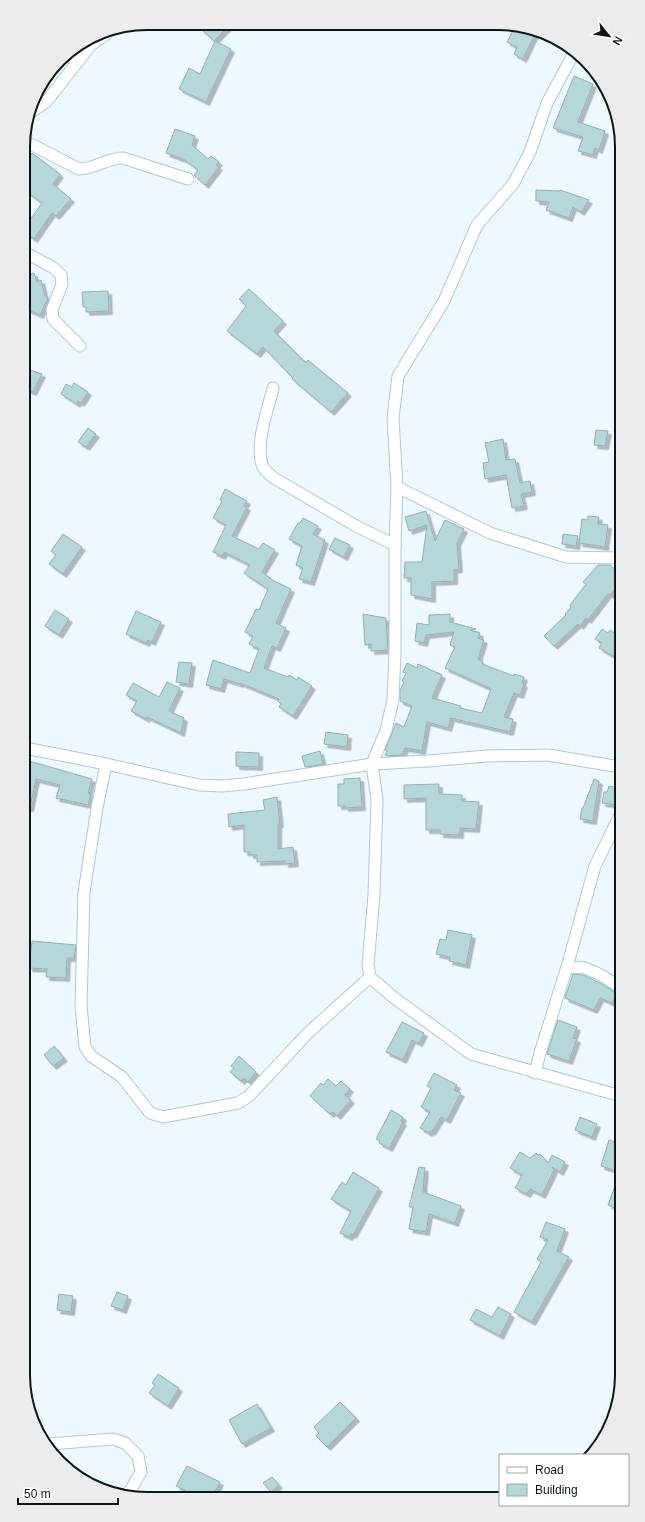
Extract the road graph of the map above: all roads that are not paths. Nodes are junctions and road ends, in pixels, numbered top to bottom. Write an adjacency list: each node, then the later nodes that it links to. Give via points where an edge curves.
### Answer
1 (93, 43): 4 (street)
2 (72, 57): 4 (street)
3 (572, 57): 11 (street, via 547,104 530,152 513,184 477,225 444,301 398,376 393,418)
4 (78, 62): 5 (street, via 46,102)
5 (37, 108)
6 (30, 144): 7 (street, via 79,169 88,169 114,158 123,158)
7 (188, 179)
8 (30, 255): 9 (street, via 54,268 61,275 62,284 52,310 53,319)
9 (80, 346)
10 (273, 388): 12 (street, via 262,432 260,456 264,469 274,478 356,526)
11 (397, 487): 12 (street); 13 (street, via 490,533 566,557)
12 (395, 545): 16 (street, via 393,700 386,730)
13 (615, 558)
14 (30, 749): 15 (street)
15 (106, 764): 16 (street, via 199,785 222,786); 20 (street, via 84,892 81,1006 85,1047 91,1056 122,1077 150,1113 163,1117 238,1103 249,1096 308,1033)
16 (372, 764): 17 (street, via 487,756 548,755); 20 (street, via 377,800 374,895 368,965)
17 (615, 766)
18 (615, 826): 19 (street, via 595,866)
19 (567, 967): 21 (street, via 585,968); 22 (street)
20 (370, 977): 22 (street, via 471,1054)
21 (615, 985)
22 (535, 1073): 23 (street)
23 (615, 1094)
24 (52, 1444): 25 (street, via 113,1439 125,1442 138,1456 141,1472)
25 (130, 1491)

